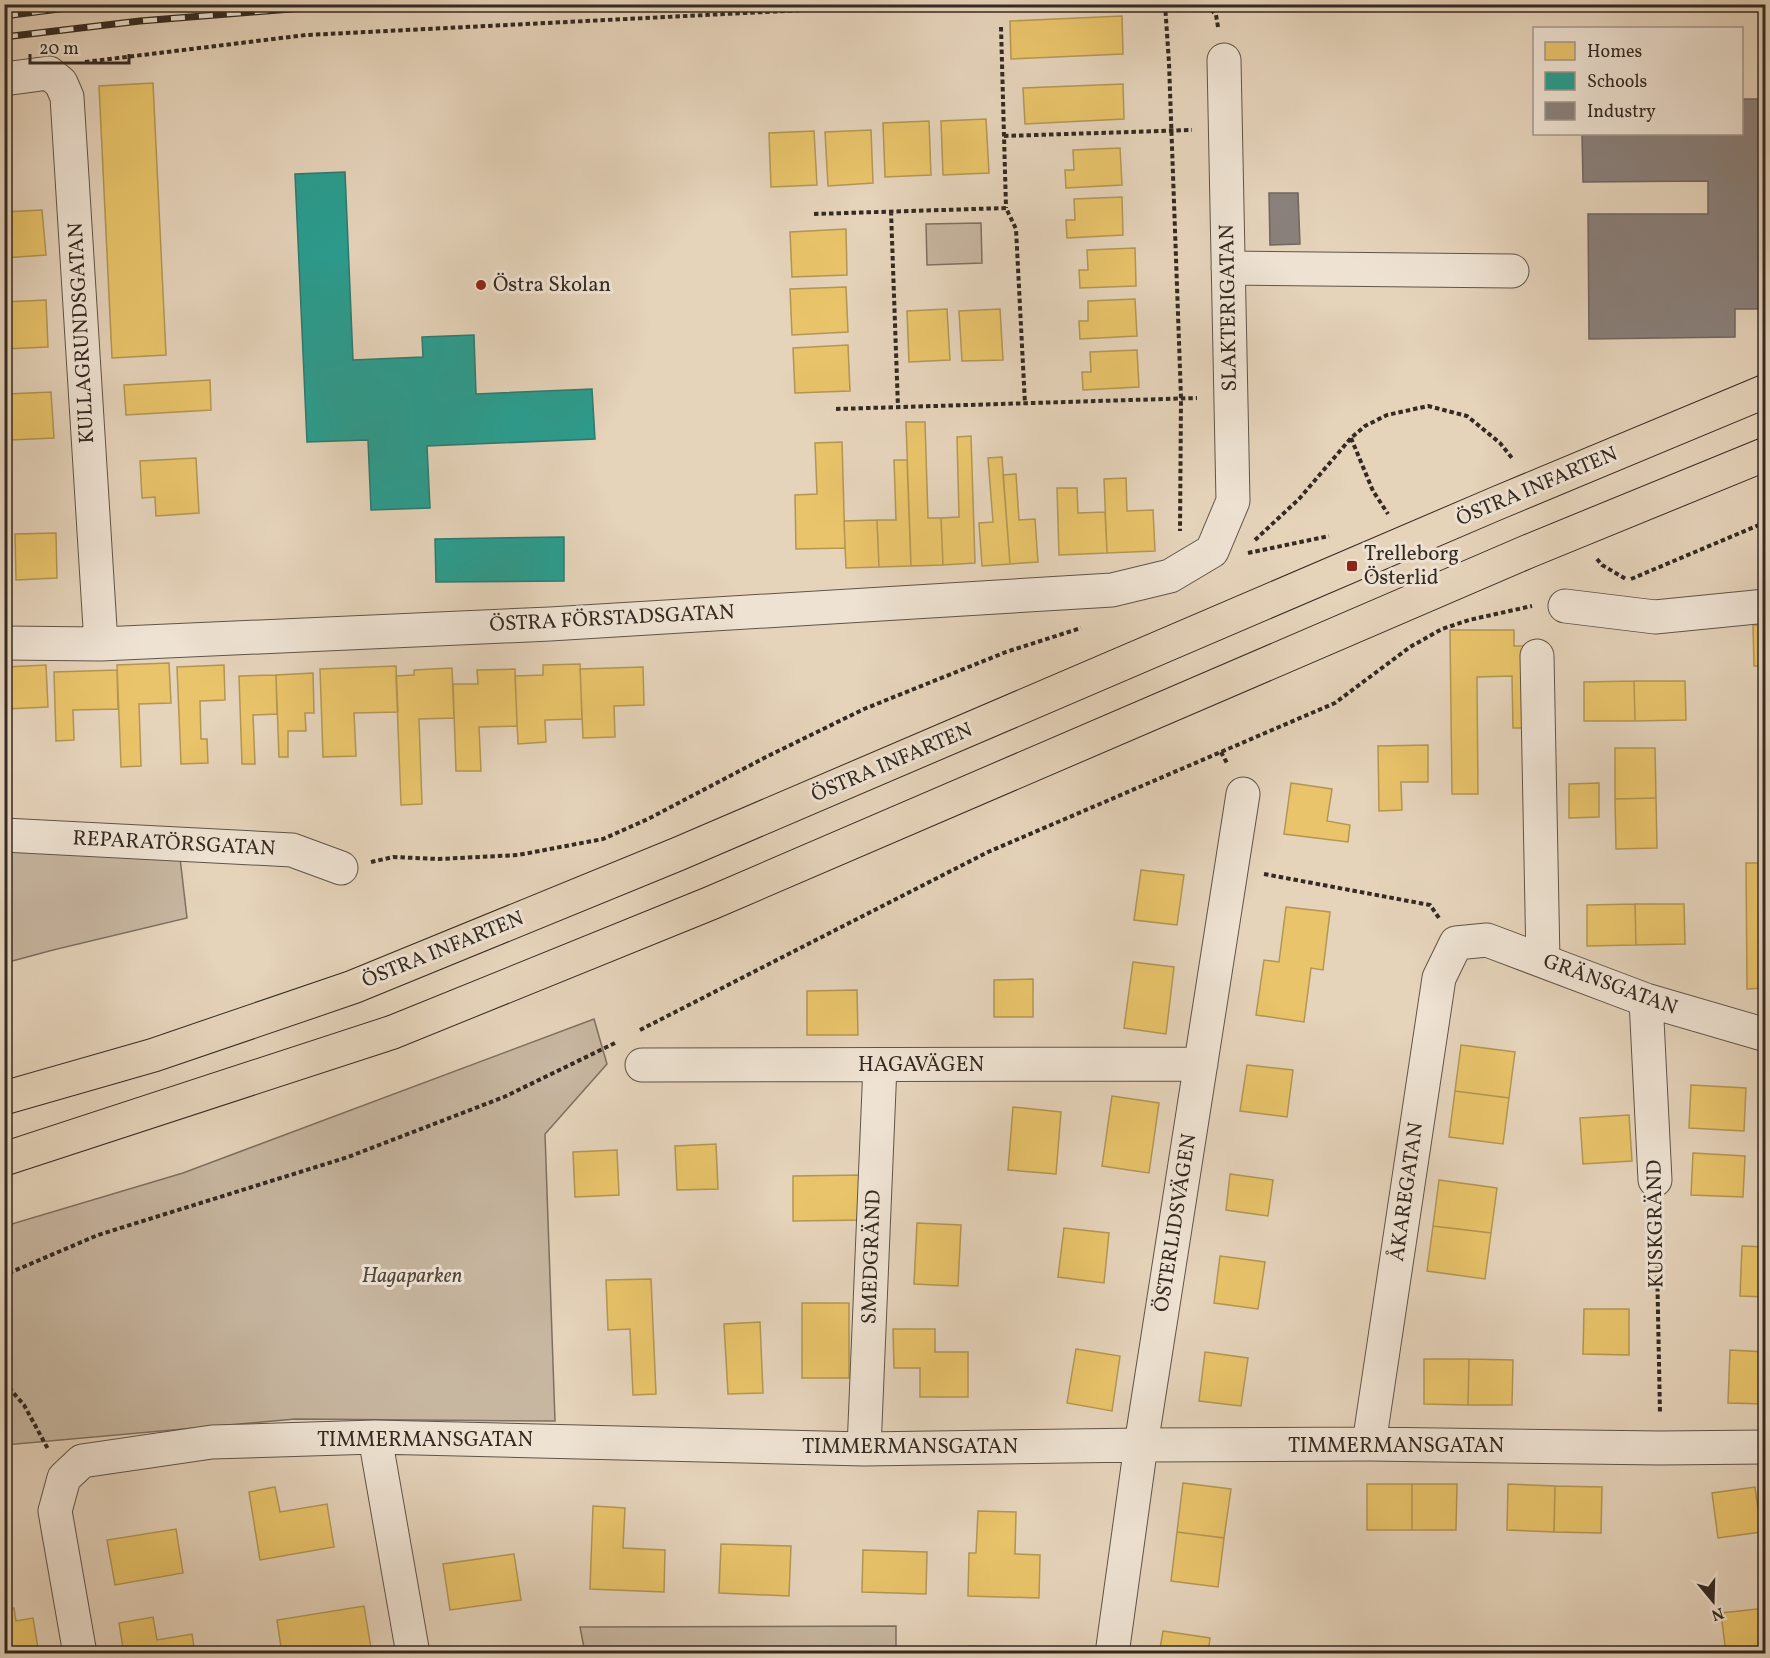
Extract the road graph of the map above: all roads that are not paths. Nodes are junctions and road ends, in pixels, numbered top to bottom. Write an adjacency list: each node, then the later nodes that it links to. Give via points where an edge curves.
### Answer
1 (1224, 60): 3 (street, SLAKTERIGATAN)
2 (4, 79): 11 (street, KULLAGRUNDSGATAN, via 49,73 61,83 67,97)
3 (1228, 268): 4 (street); 7 (street, SLAKTERIGATAN, via 1233,501)
4 (1512, 271)
5 (1766, 391): 23 (main road, ÖSTRA INFARTEN, via 678,854 353,987 154,1054)
6 (1766, 454): 24 (main road, via 1529,551 711,903 404,1027)
7 (1227, 553): 11 (street, ÖSTRA FÖRSTADSGATAN, via 1170,576 1112,590 550,624)
8 (1565, 606): 9 (street, via 1655,616)
9 (1766, 606)
10 (4, 643): 11 (street, ÖSTRA FÖRSTADSGATAN)
11 (101, 644)
12 (1537, 656): 17 (street)
13 (1243, 794): 20 (street, ÖSTERLIDSVÄGEN)
14 (4, 835): 15 (street, REPARATÖRSGATAN, via 292,850)
15 (341, 868)
16 (1456, 943): 17 (street, GRÄNSGATAN, via 1487,940); 27 (street, ÅKAREGATAN, via 1439,978)
17 (1543, 961): 18 (street, GRÄNSGATAN)
18 (1646, 1000): 19 (street, GRÄNSGATAN); 25 (street, KUSKGRÄND)
19 (1766, 1035)
20 (1201, 1064): 22 (street, HAGAVÄGEN); 28 (street, ÖSTERLIDSVÄGEN)
21 (642, 1065): 22 (street, HAGAVÄGEN)
22 (880, 1065): 30 (street, SMEDGRÄND)
23 (4, 1098)
24 (4, 1159)
25 (1655, 1180)
26 (375, 1437): 30 (street, TIMMERMANSGATAN); 31 (street, TIMMERMANSGATAN, via 212,1442 82,1461 64,1478 55,1511); 32 (street)
27 (1369, 1444): 28 (street, TIMMERMANSGATAN); 29 (street, TIMMERMANSGATAN)
28 (1141, 1445): 30 (street, TIMMERMANSGATAN); 33 (street, ÖSTERLIDSVÄGEN)
29 (1766, 1447)
30 (864, 1449)
31 (80, 1653)
32 (413, 1653)
33 (1112, 1653)

